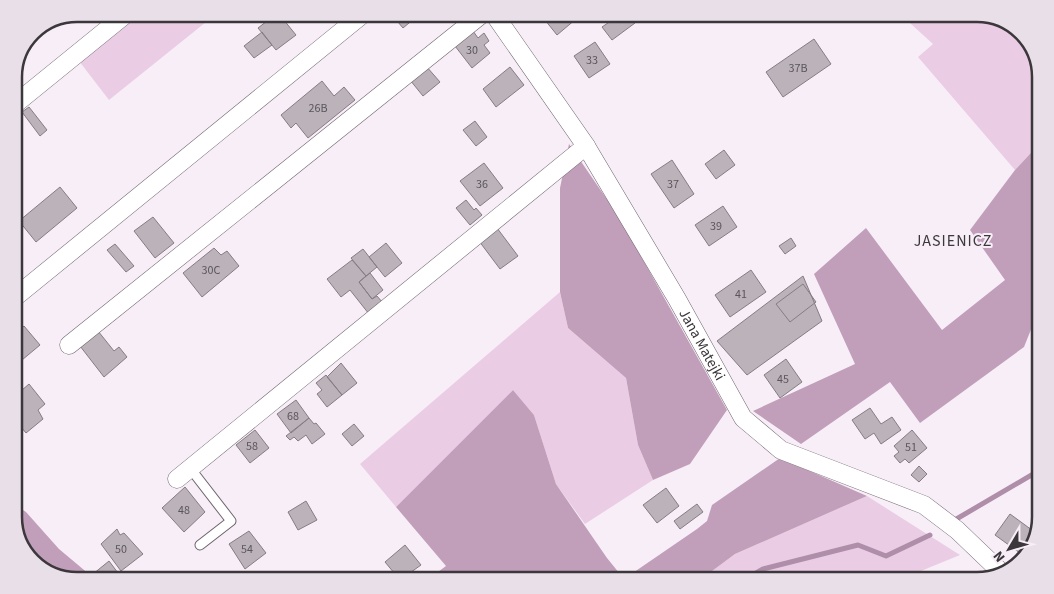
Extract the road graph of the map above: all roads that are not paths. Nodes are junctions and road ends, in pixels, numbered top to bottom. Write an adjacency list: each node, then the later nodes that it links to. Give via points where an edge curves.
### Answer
1 (116, 22): 5 (street)
2 (353, 22): 7 (street)
3 (472, 22): 8 (street)
4 (500, 22): 6 (street, Jana Matejki)
5 (23, 98)
6 (586, 146): 9 (street); 11 (street, Jana Matejki, via 744,418 781,450 924,505 957,530)
7 (23, 291)
8 (69, 345)
9 (184, 473): 10 (lane, via 231,522)
10 (200, 545)
11 (996, 568)

